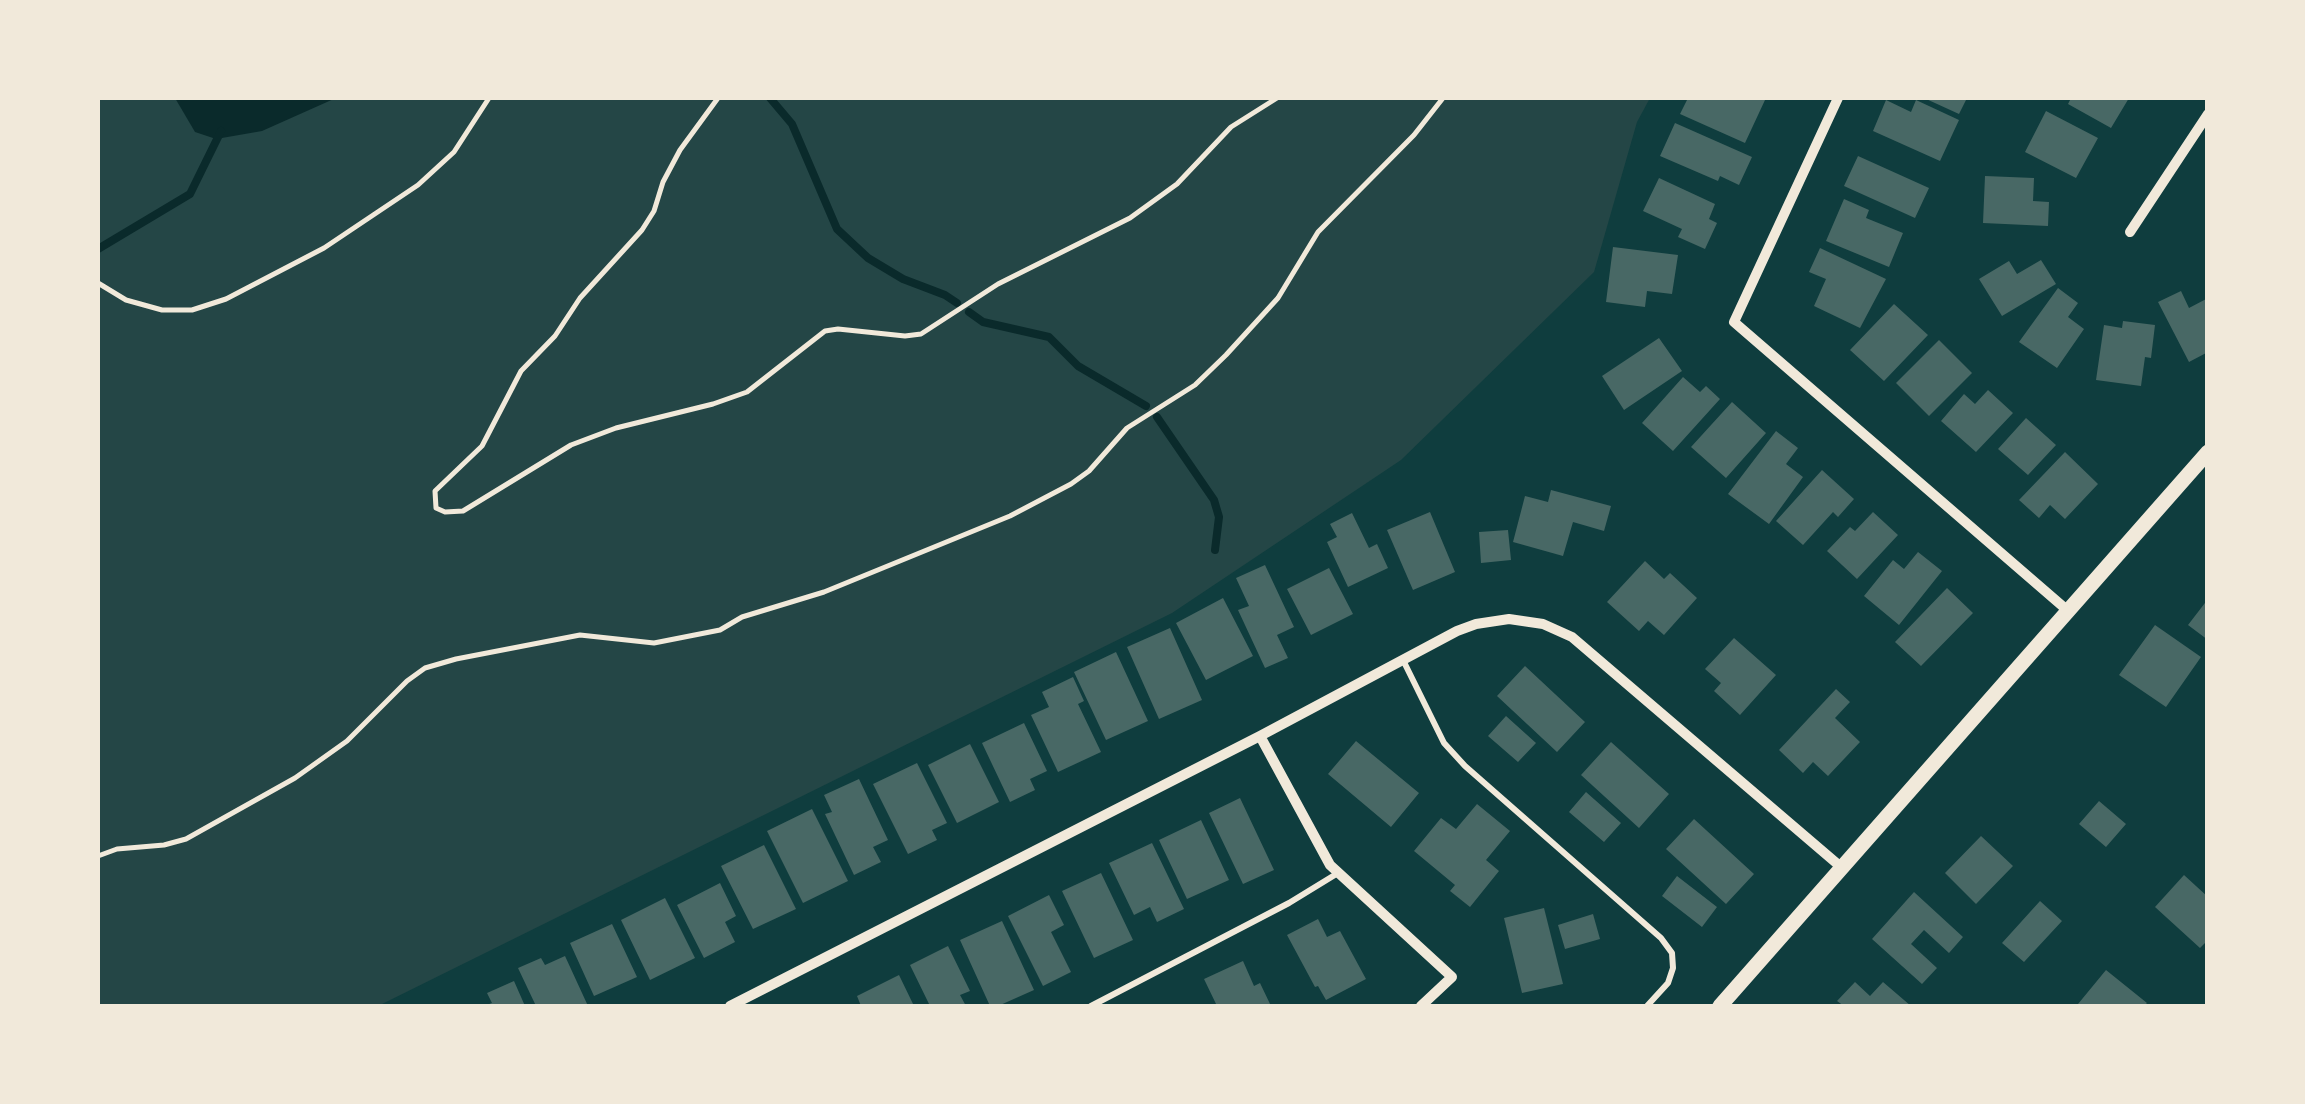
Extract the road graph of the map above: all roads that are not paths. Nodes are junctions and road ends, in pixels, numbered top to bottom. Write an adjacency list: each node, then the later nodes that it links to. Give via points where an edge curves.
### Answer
1 (1838, 98): 5 (street, via 1734,322)
2 (2208, 114): 3 (street)
3 (2130, 232)
4 (2208, 452): 5 (street)
5 (2067, 610): 8 (street)
6 (1403, 660): 7 (street); 8 (street, via 1476,624 1509,619 1572,637); 13 (lane, via 1444,743 1465,766 1672,953 1668,983)
7 (1260, 736): 9 (street, via 1317,846); 10 (street)
8 (1841, 867): 14 (street)
9 (1338, 872): 11 (lane); 12 (street, via 1452,976)
10 (730, 1006)
11 (1091, 1006)
12 (1421, 1006)
13 (1647, 1006)
14 (1720, 1006)

